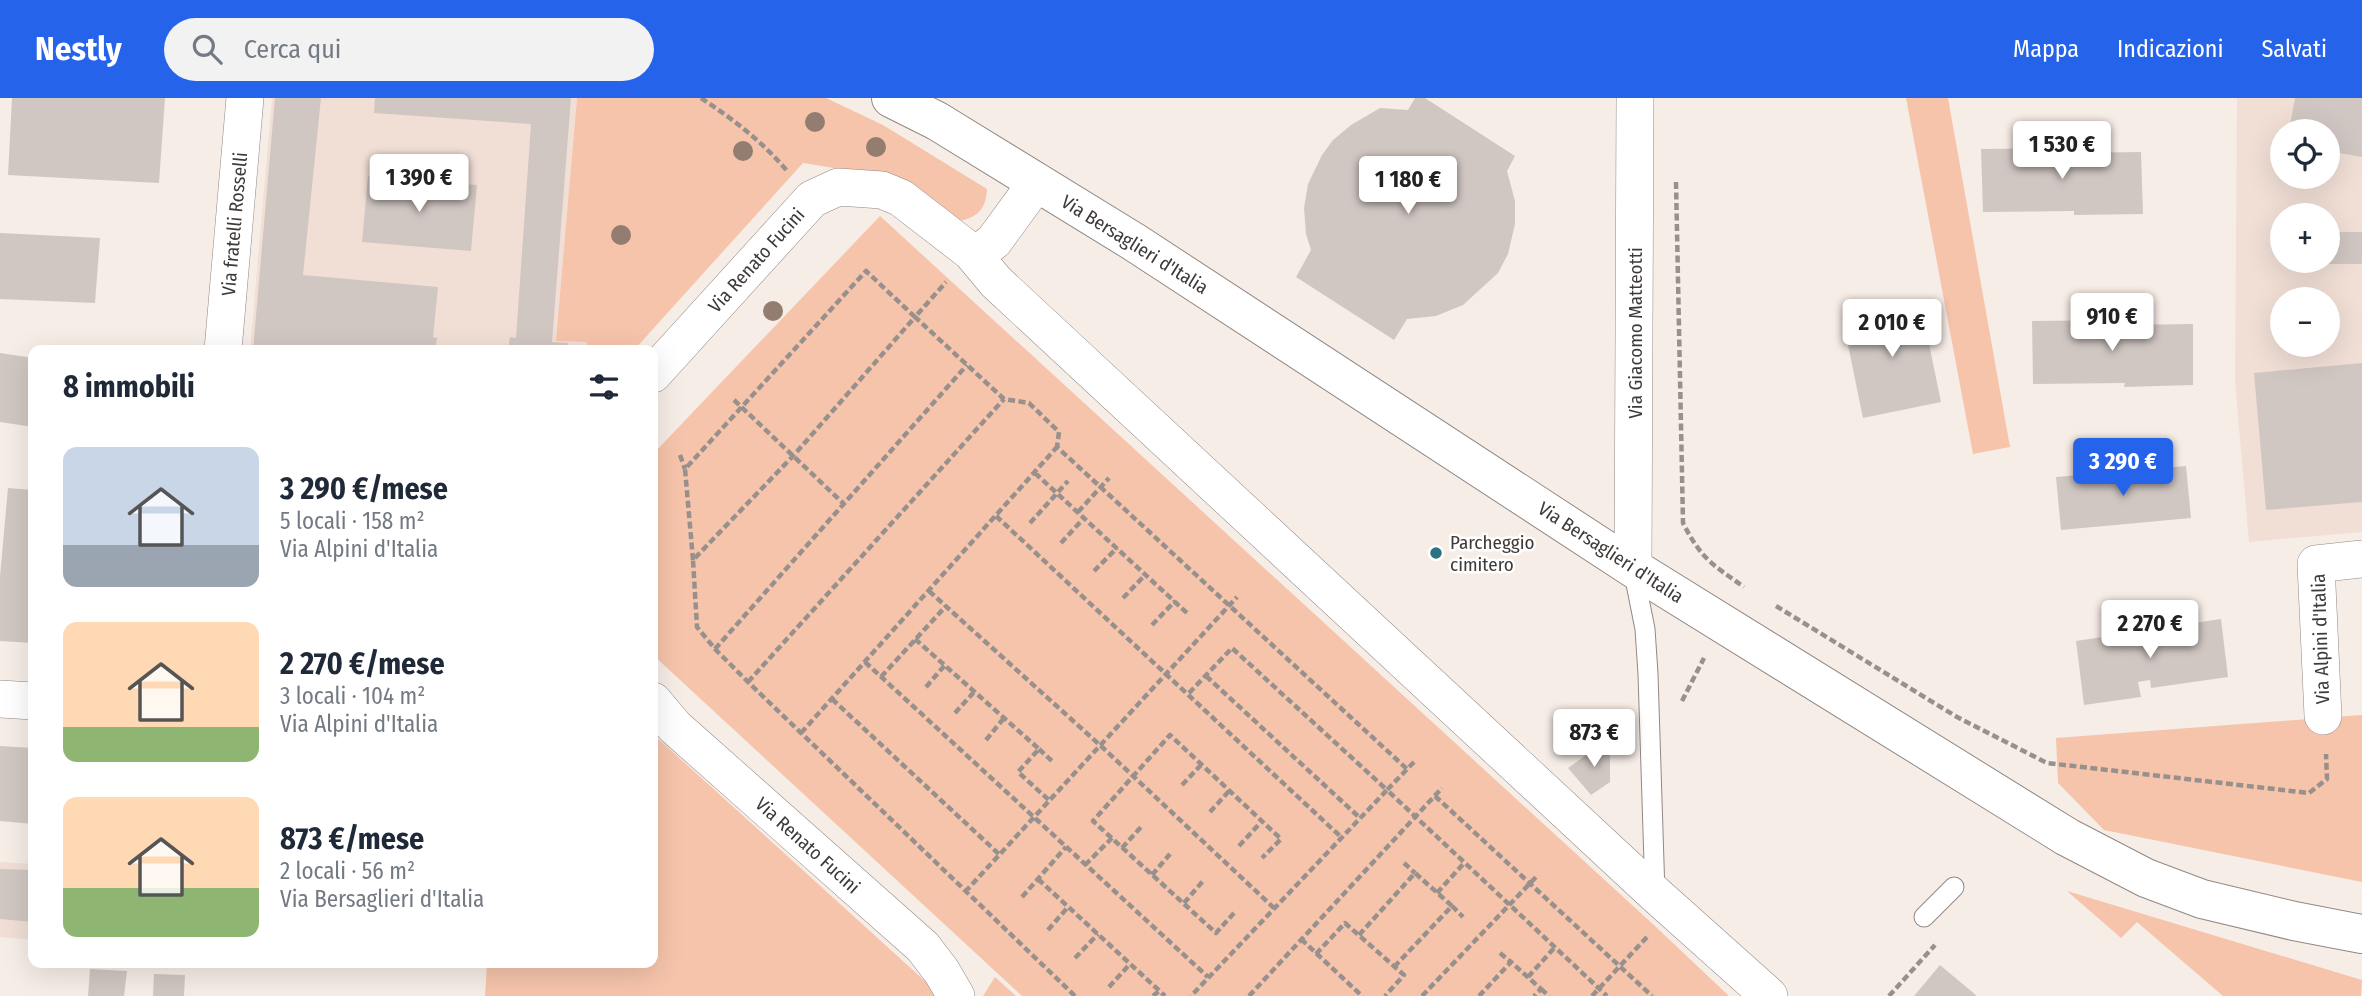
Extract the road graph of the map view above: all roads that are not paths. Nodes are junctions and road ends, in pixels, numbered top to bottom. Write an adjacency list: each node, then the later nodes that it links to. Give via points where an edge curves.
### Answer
1 (245, 98): 6 (street, Via fratelli Rosselli)
2 (891, 98): 4 (street, Via Bersaglieri d'Italia, via 940,115)
3 (1635, 98): 9 (street, Via Giacomo Matteotti)
4 (1037, 182): 5 (street, via 993,241 980,252); 9 (street, Via Bersaglieri d'Italia)
5 (971, 251): 7 (street, Via Renato Fucini, via 901,198 882,190 838,187 812,199); 15 (street, Via Renato Fucini, via 996,282)
6 (223, 345)
7 (658, 368)
8 (2362, 559): 13 (street, Via Alpini d'Italia, via 2316,564)
9 (1633, 568): 15 (lane, via 1645,629); 17 (street, Via Bersaglieri d'Italia, via 2067,837 2146,878 2203,899)
10 (0, 699): 11 (street)
11 (28, 701)
12 (658, 707): 18 (street, Via Renato Fucini, via 923,947)
13 (2323, 716)
14 (1954, 887): 16 (lane)
15 (1655, 894): 19 (street, Via Renato Fucini)
16 (1924, 917)
17 (2362, 934)
18 (956, 996)
19 (1769, 996)

